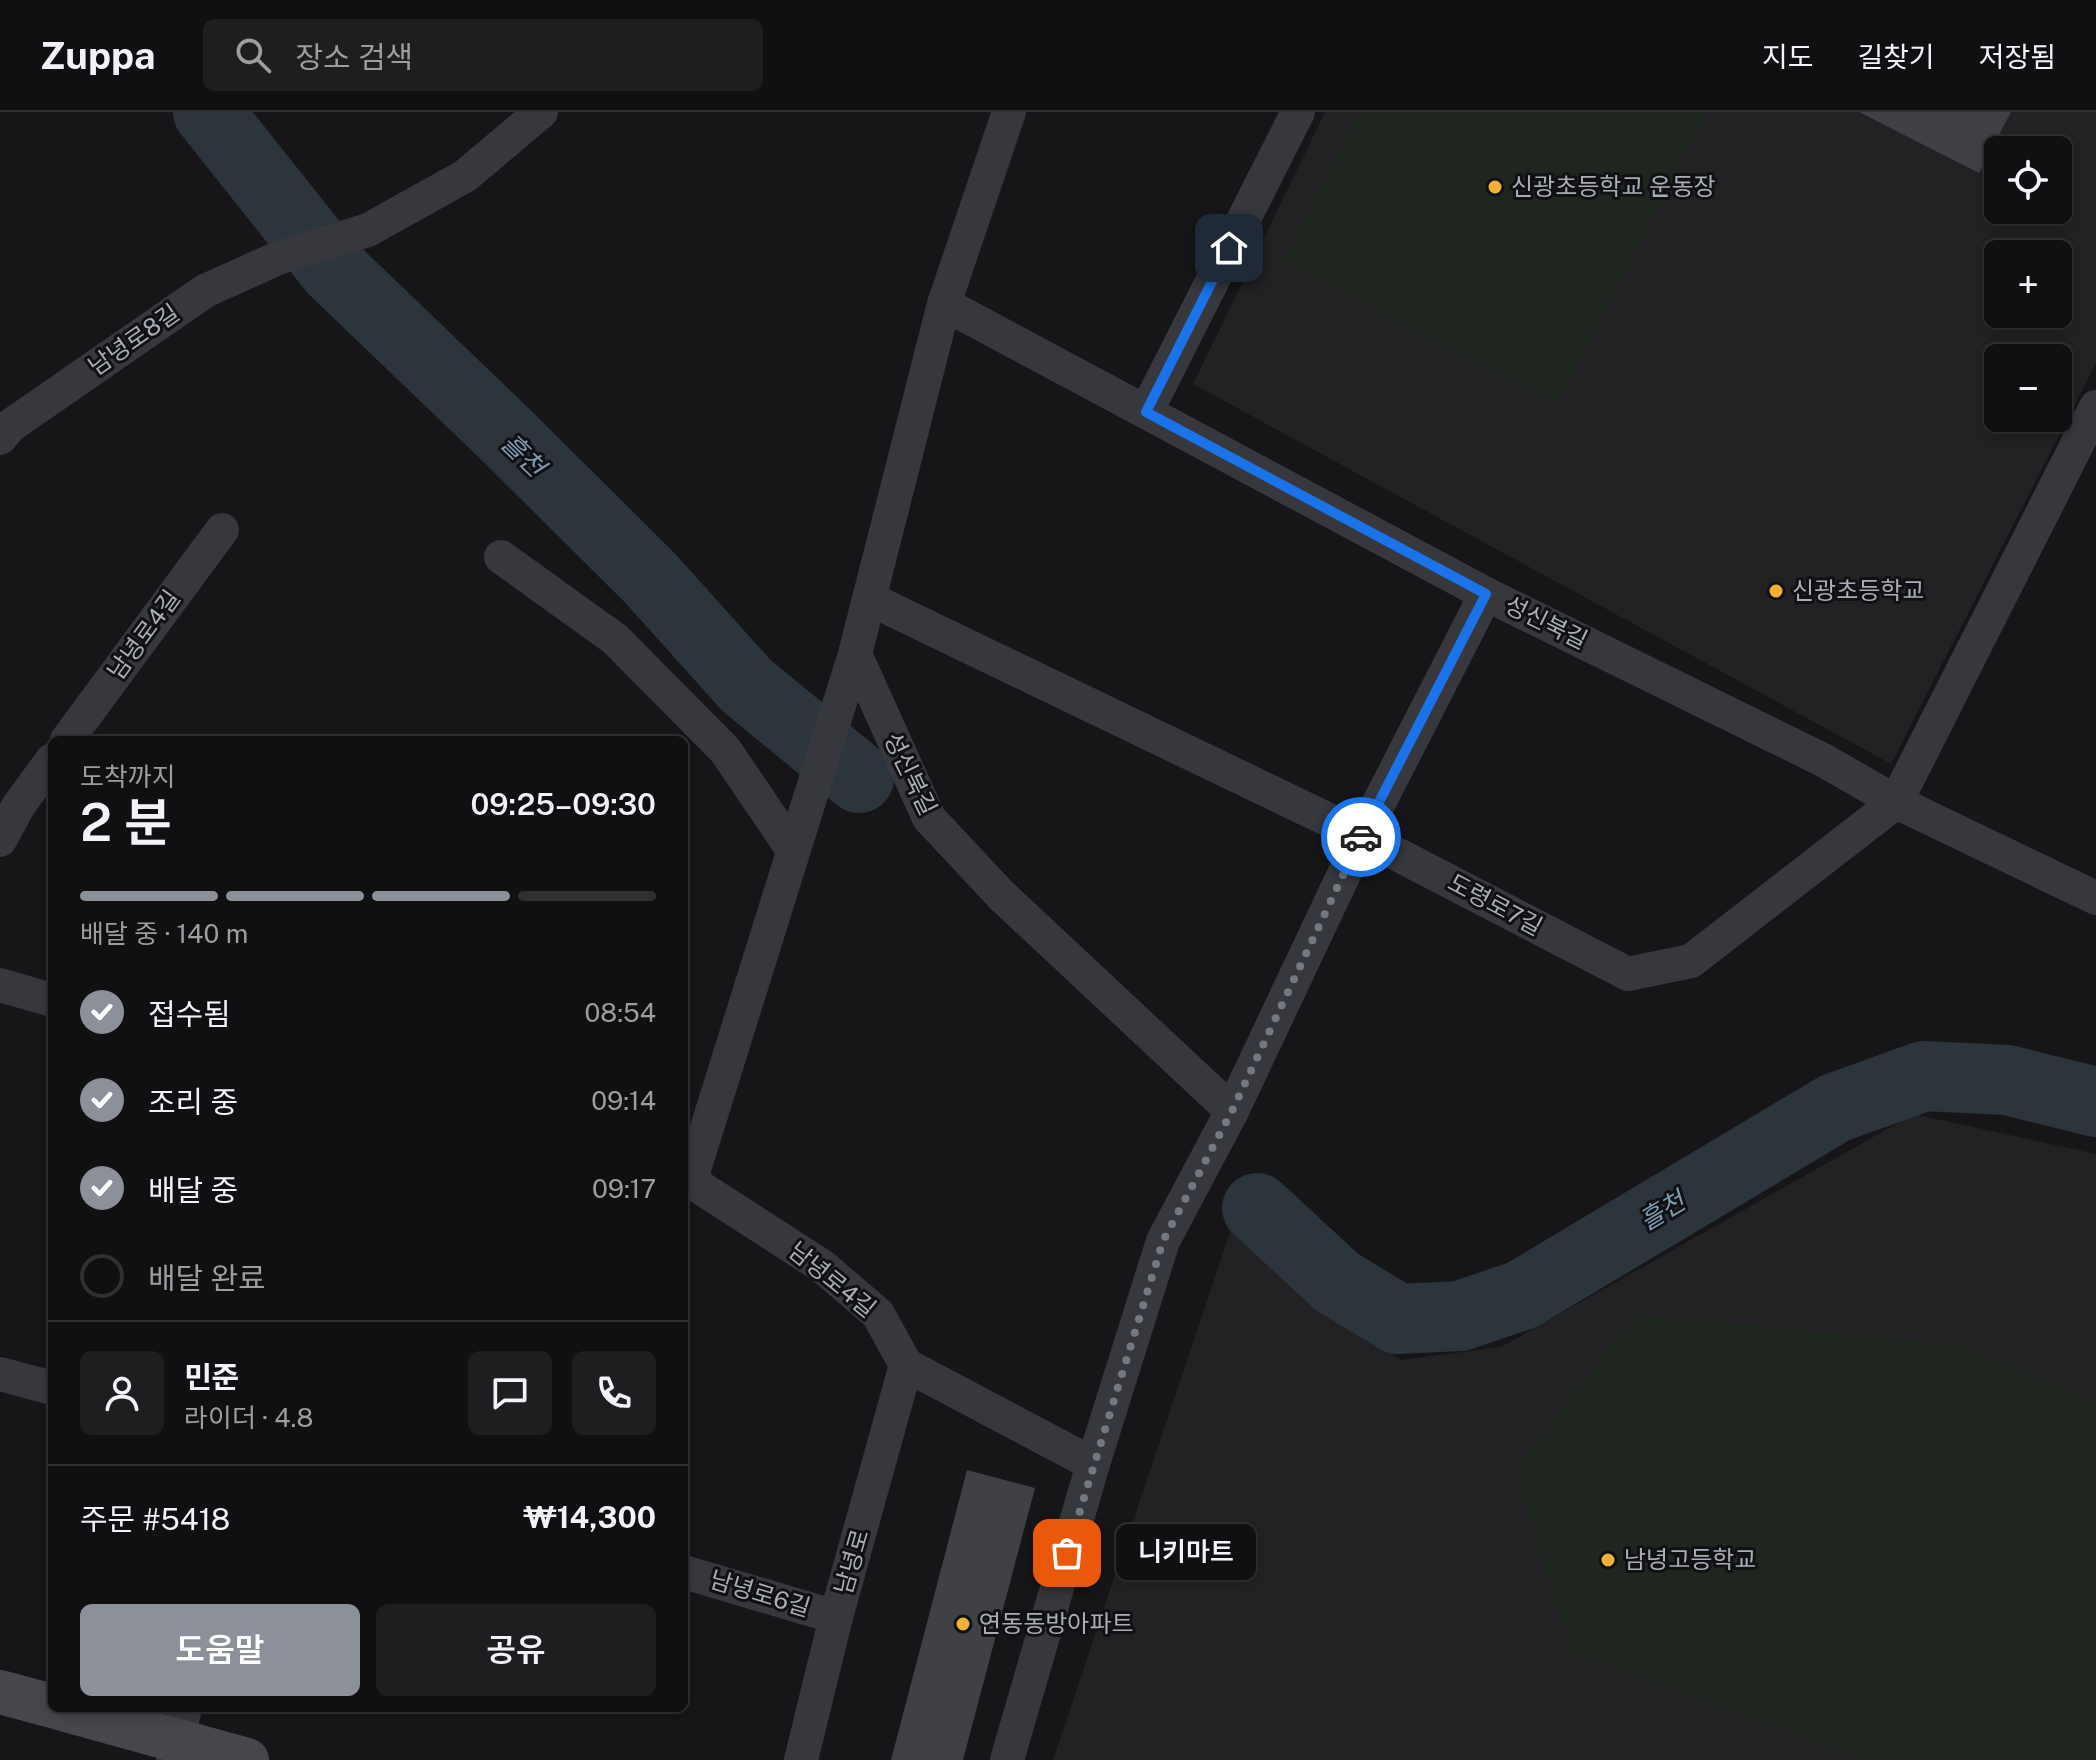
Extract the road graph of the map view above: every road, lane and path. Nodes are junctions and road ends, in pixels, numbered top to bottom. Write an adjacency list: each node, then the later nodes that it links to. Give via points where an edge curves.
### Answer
1 (541, 112): 7 (street, 남녕로8길, via 465,176 368,230 278,258 205,291)
2 (1009, 112): 4 (street)
3 (1298, 112): 6 (street)
4 (944, 304): 6 (street, 성신북길); 11 (street)
5 (2096, 407): 15 (street)
6 (1146, 412): 10 (street, 성신북길)
7 (0, 438)
8 (222, 530): 13 (street, 남녕로4길)
9 (501, 557): 18 (street, via 615,639 725,750)
10 (1486, 594): 15 (street, 성신북길, via 1825,761); 16 (street)
11 (870, 599): 12 (street); 16 (street, 도령로7길)
12 (855, 654): 18 (street); 22 (street, 성신북길, via 929,818 1001,895)
13 (70, 736)
14 (48, 765): 17 (street)
15 (1896, 802): 16 (street, 도령로7길, via 1691,961 1628,974); 19 (street)
16 (1362, 836): 22 (street)
17 (0, 840)
18 (793, 850): 23 (street)
19 (2096, 898)
20 (0, 985): 21 (street)
21 (48, 999)
22 (1232, 1111): 28 (street, via 1163,1241)
23 (688, 1175)
24 (688, 1179): 25 (street, 남녕로4길, via 822,1266 878,1314)
25 (906, 1365): 28 (street); 30 (street, 남녕로)
26 (0, 1374): 27 (street)
27 (48, 1387)
28 (1093, 1464): 37 (street)
29 (688, 1573): 30 (street, 남녕로6길)
30 (836, 1617): 36 (street, 남녕로)
31 (0, 1692): 32 (street)
32 (48, 1705)
33 (76, 1712): 34 (street)
34 (179, 1736): 35 (street)
35 (247, 1760)
36 (801, 1760)
37 (1007, 1760)

